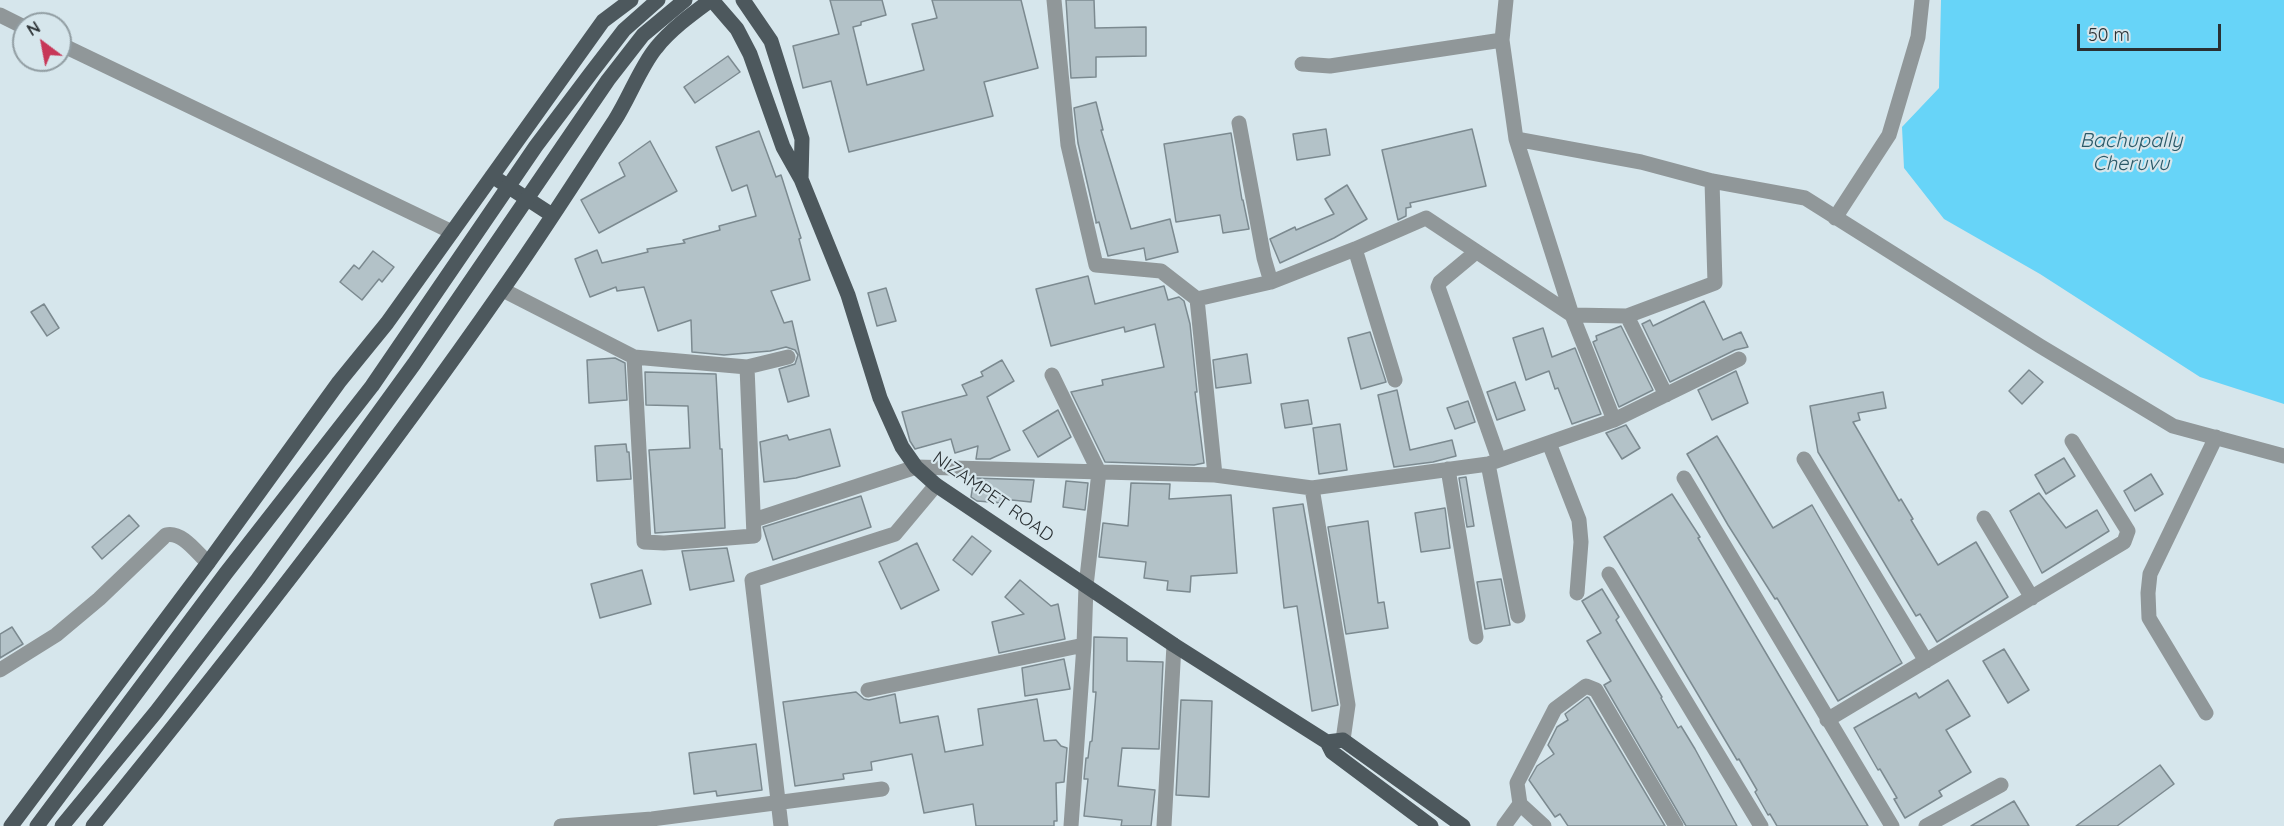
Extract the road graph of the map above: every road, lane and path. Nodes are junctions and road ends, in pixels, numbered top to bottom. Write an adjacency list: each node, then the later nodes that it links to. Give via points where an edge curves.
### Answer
1 (631, 0): 14 (main road, via 603,21)
2 (658, 0): 72 (main road, bridge, via 624,30 536,146 372,386)
3 (685, 0): 73 (main road, bridge, via 643,35 608,80 414,364 258,579)
4 (711, 0): 15 (main road, NIZAMPET ROAD, via 737,29 750,54 783,147); 17 (main road, via 655,48 623,106)
5 (743, 0): 15 (main road, via 771,40 802,139)
6 (1054, 0): 24 (street, via 1068,145 1096,265 1161,271)
7 (1506, 0): 9 (street)
8 (1922, 0): 18 (street, via 1918,37 1889,135)
9 (1502, 40): 11 (street, via 1330,66); 13 (street)
10 (72, 50): 19 (street)
11 (1302, 64)
12 (1239, 123): 22 (street)
13 (1516, 139): 16 (street, via 1641,162); 25 (street)
14 (492, 176): 17 (main road); 19 (main road)
15 (801, 179): 41 (main road, NIZAMPET ROAD, via 848,295 880,398 902,447)
16 (1712, 181): 18 (street, via 1804,198); 26 (street, via 1715,283)
17 (552, 215): 23 (main road)
18 (1835, 218): 35 (street, via 2173,426)
19 (452, 232): 50 (main road)
20 (1355, 249): 21 (street, via 1426,218); 22 (street); 32 (street)
21 (1476, 252): 25 (street); 40 (street, via 1438,287)
22 (1271, 282): 24 (street)
23 (503, 290): 27 (street); 74 (main road, via 308,556)
24 (1197, 299): 44 (street)
25 (1572, 315): 26 (street); 34 (street)
26 (1627, 316): 33 (street)
27 (634, 357): 30 (street); 49 (street, via 644,542 754,536)
28 (788, 357): 30 (street)
29 (1739, 359): 33 (street)
30 (747, 367): 49 (street)
31 (1052, 375): 43 (street)
32 (1395, 380)
33 (1666, 395): 34 (street)
34 (1614, 420): 37 (street)
35 (2216, 437): 38 (street); 62 (street, via 2150,574 2148,593 2149,618)
36 (2072, 441): 54 (street, via 2128,531 2124,542)
37 (1549, 442): 40 (street); 53 (street, via 1579,520)
38 (2284, 456)
39 (1804, 459): 59 (street)
40 (1494, 462): 42 (street); 55 (street)
41 (916, 467): 43 (street); 46 (main road, NIZAMPET ROAD); 49 (street)
42 (1448, 469): 47 (street); 56 (street)
43 (1099, 472): 44 (street); 52 (street)
44 (1215, 476): 47 (street)
45 (1684, 478): 63 (street)
46 (936, 485): 52 (main road, NIZAMPET ROAD); 68 (street, via 895,534 752,580)
47 (1312, 488): 64 (street, via 1348,705)
48 (1984, 518): 54 (street)
49 (754, 520)
50 (208, 563): 60 (street, via 179,536 166,535 56,635); 71 (main road)
51 (1609, 574): 84 (street)
52 (1086, 586): 57 (street); 58 (main road, NIZAMPET ROAD)
53 (1577, 593)
54 (2032, 598): 59 (street)
55 (1518, 616)
56 (1476, 637)
57 (1084, 645): 61 (street); 77 (street)
58 (1174, 645): 65 (main road, NIZAMPET ROAD); 78 (street)
59 (1926, 661): 63 (street)
60 (0, 670)
61 (868, 690)
62 (2206, 713)
63 (1827, 720): 85 (street)
64 (1343, 740): 65 (main road); 80 (main road)
65 (1327, 742): 79 (main road, NIZAMPET ROAD, via 1332,752)
66 (2001, 785): 86 (street)
67 (882, 789): 68 (street)
68 (779, 803): 70 (street); 76 (street)
69 (1520, 804): 81 (street); 82 (street); 83 (street, via 1517,783 1555,709 1586,686 1596,690)
70 (652, 822): 75 (street)
71 (11, 826)
72 (37, 826)
73 (62, 826)
74 (93, 826)
75 (561, 826)
76 (781, 826)
77 (1071, 826)
78 (1164, 826)
79 (1431, 826)
80 (1463, 826)
81 (1504, 826)
82 (1544, 826)
83 (1676, 826)
84 (1761, 826)
85 (1892, 826)
86 (1926, 826)

